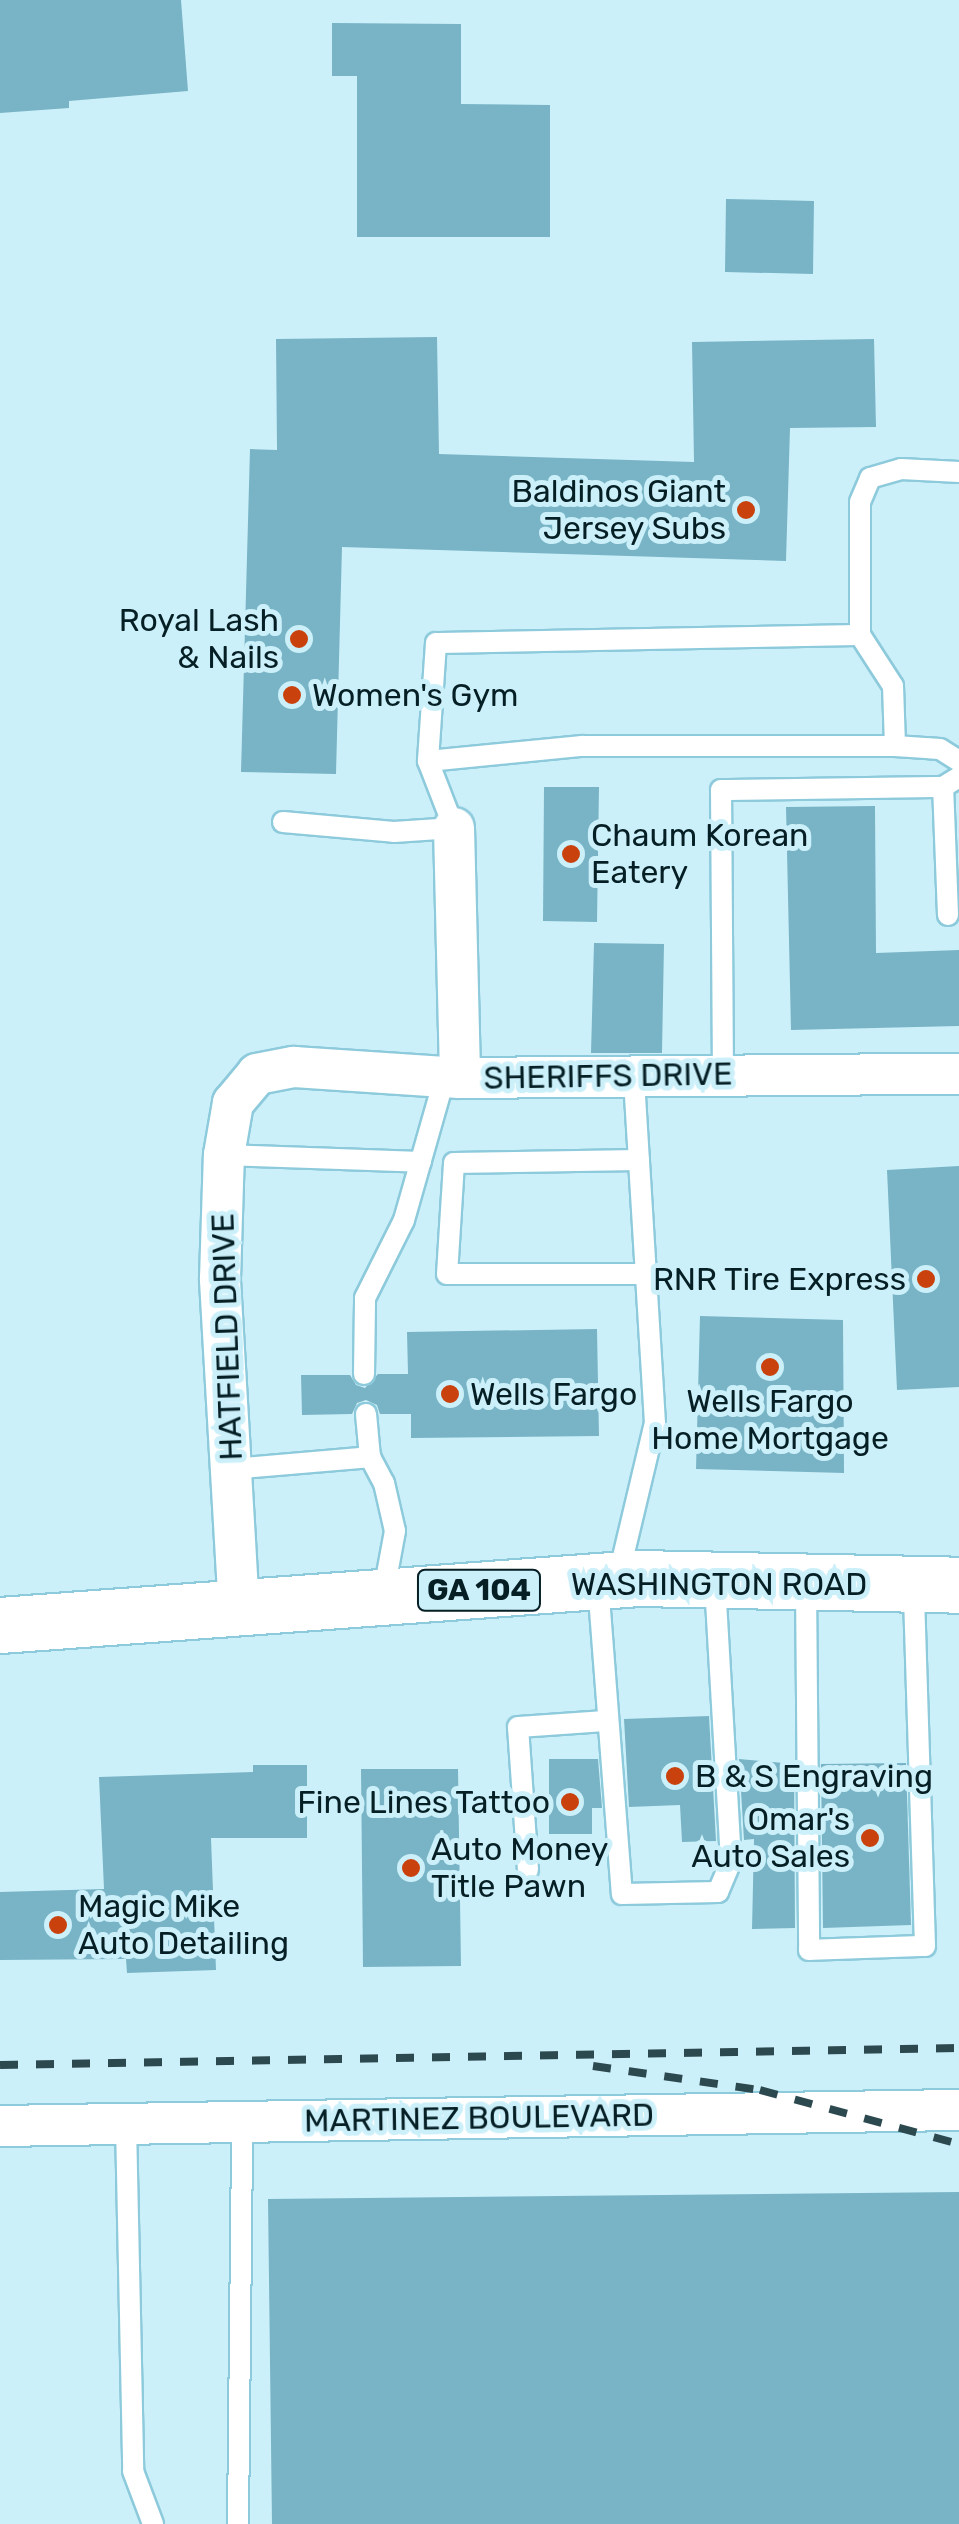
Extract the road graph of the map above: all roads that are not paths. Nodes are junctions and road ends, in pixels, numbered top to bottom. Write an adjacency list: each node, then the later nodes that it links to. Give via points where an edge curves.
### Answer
1 (959, 472): 2 (lane, via 901,469 870,478 860,502)
2 (860, 636): 3 (lane, via 894,686); 5 (lane, via 436,643)
3 (895, 746): 4 (lane, via 940,749); 5 (lane, via 582,746)
4 (959, 760)
5 (428, 761): 8 (lane)
6 (951, 782): 9 (lane); 11 (lane, via 720,790)
7 (283, 822): 8 (lane, via 394,832)
8 (454, 828): 14 (street)
9 (948, 914)
10 (257, 1074): 14 (street, SHERIFFS DRIVE, via 294,1067); 15 (street, HATFIELD DRIVE, via 233,1102)
11 (723, 1074): 12 (street, SHERIFFS DRIVE); 13 (street, SHERIFFS DRIVE)
12 (959, 1074)
13 (634, 1075): 14 (street, SHERIFFS DRIVE); 16 (lane)
14 (452, 1077): 17 (lane)
15 (224, 1155): 17 (lane); 22 (street, HATFIELD DRIVE, via 220,1280)
16 (640, 1160): 18 (lane); 18 (lane, via 454,1163 447,1274)
17 (420, 1162): 19 (lane, via 404,1220 366,1298)
18 (646, 1274): 23 (lane, via 655,1424)
19 (364, 1374)
20 (366, 1414): 21 (lane)
21 (370, 1457): 22 (lane); 27 (lane, via 395,1531)
22 (231, 1469): 28 (street, HATFIELD DRIVE)
23 (608, 1580): 24 (main road, WASHINGTON ROAD / GA 104); 27 (main road, WASHINGTON ROAD / GA 104); 30 (lane)
24 (714, 1580): 25 (main road, WASHINGTON ROAD / GA 104); 30 (lane, via 731,1861 718,1892 622,1894)
25 (806, 1582): 26 (main road, WASHINGTON ROAD / GA 104); 26 (lane, via 809,1950 924,1946)
26 (947, 1585)
27 (383, 1598): 28 (main road, WASHINGTON ROAD / GA 104)
28 (239, 1610): 29 (main road, WASHINGTON ROAD / GA 104)
29 (0, 1625)
30 (606, 1721): 31 (lane, via 518,1726)
31 (528, 1870)
32 (959, 2110): 33 (street, MARTINEZ BOULEVARD)
33 (242, 2122): 34 (street, MARTINEZ BOULEVARD); 37 (lane)
34 (126, 2124): 35 (street, MARTINEZ BOULEVARD); 36 (lane, via 133,2471)
35 (0, 2126)
36 (152, 2524)
37 (238, 2524)

